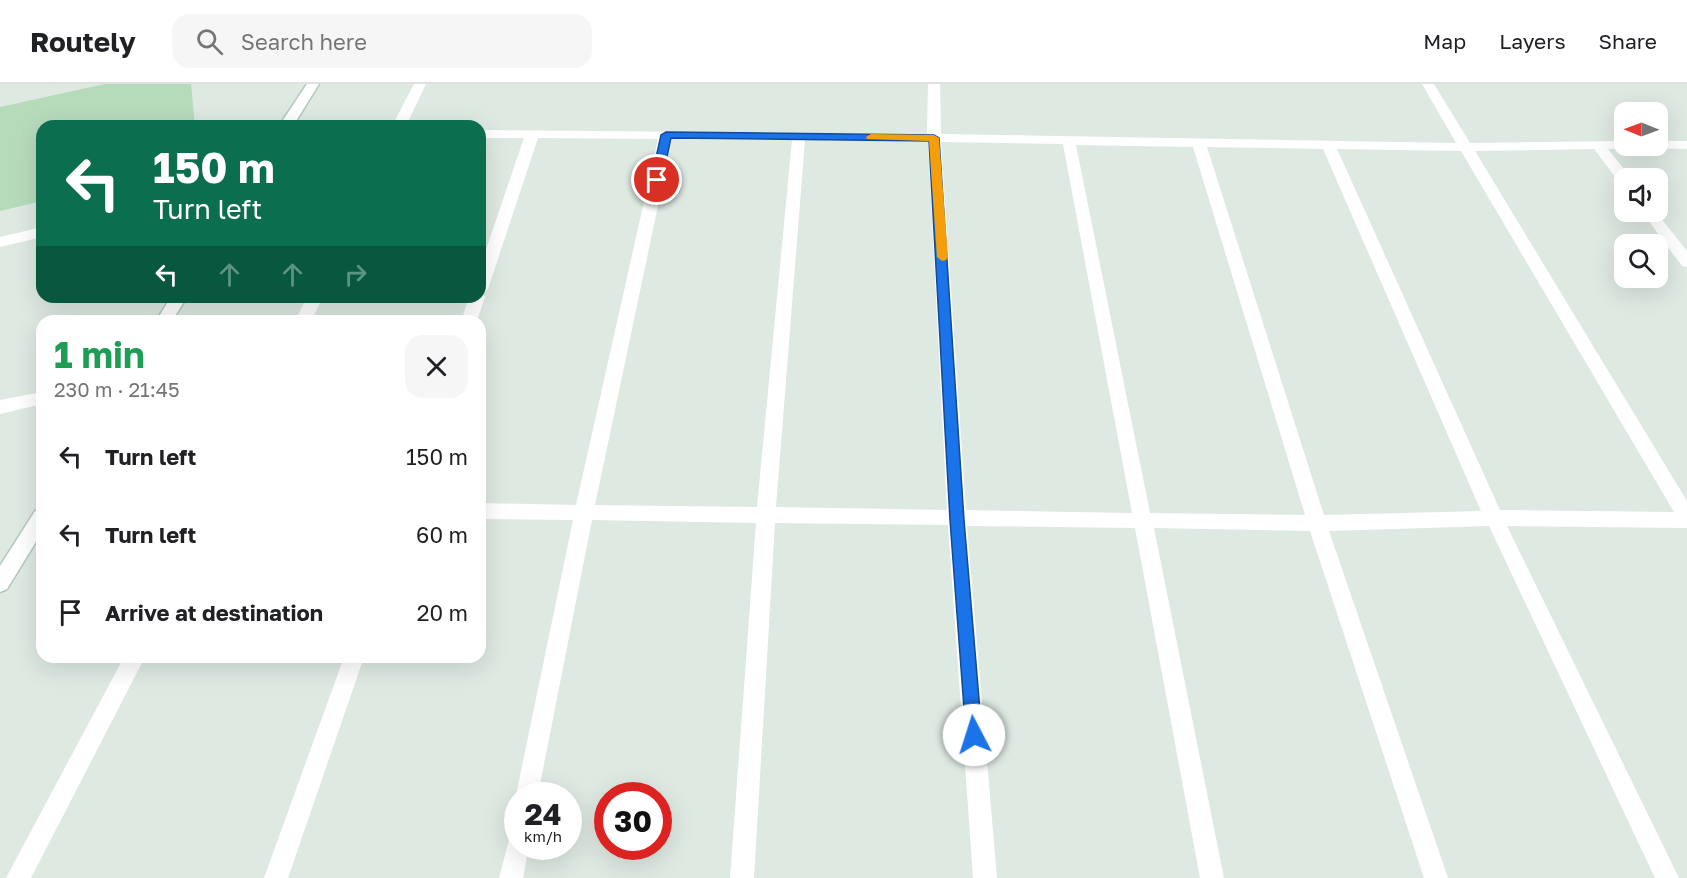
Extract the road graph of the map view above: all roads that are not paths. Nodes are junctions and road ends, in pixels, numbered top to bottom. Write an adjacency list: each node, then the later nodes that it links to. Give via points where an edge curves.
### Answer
1 (313, 84): 5 (street)
2 (420, 84): 6 (street)
3 (934, 84): 11 (street)
4 (1428, 84): 19 (street)
5 (290, 120)
6 (402, 120)
7 (486, 134): 8 (street)
8 (532, 135): 9 (street); 25 (street)
9 (666, 135): 10 (street); 29 (street)
10 (799, 136): 11 (street); 30 (street)
11 (934, 138): 12 (street); 34 (street)
12 (1069, 141): 13 (street); 32 (street)
13 (1199, 144): 14 (street); 35 (street)
14 (1328, 145): 19 (street); 31 (street)
15 (1598, 145): 16 (street); 19 (street); 20 (street)
16 (1614, 145)
17 (1668, 145): 18 (street)
18 (1687, 145)
19 (1466, 147): 33 (street)
20 (1616, 168)
21 (1657, 222): 24 (street)
22 (36, 233): 23 (street)
23 (0, 242)
24 (1687, 262)
25 (486, 271)
26 (36, 399): 27 (street)
27 (0, 407)
28 (486, 511): 29 (street)
29 (584, 512): 30 (street); 40 (street)
30 (766, 514): 34 (street); 45 (street)
31 (1494, 518): 33 (street); 35 (street); 49 (street)
32 (1142, 519): 34 (street); 35 (street); 47 (street)
33 (1687, 519)
34 (957, 520): 46 (street)
35 (1317, 523): 48 (street)
36 (36, 526): 37 (street)
37 (0, 583)
38 (132, 663): 42 (street)
39 (352, 663): 43 (street)
40 (530, 782)
41 (515, 860): 44 (street)
42 (18, 878)
43 (276, 878)
44 (511, 878)
45 (742, 878)
46 (986, 878)
47 (1212, 878)
48 (1436, 878)
49 (1667, 878)

